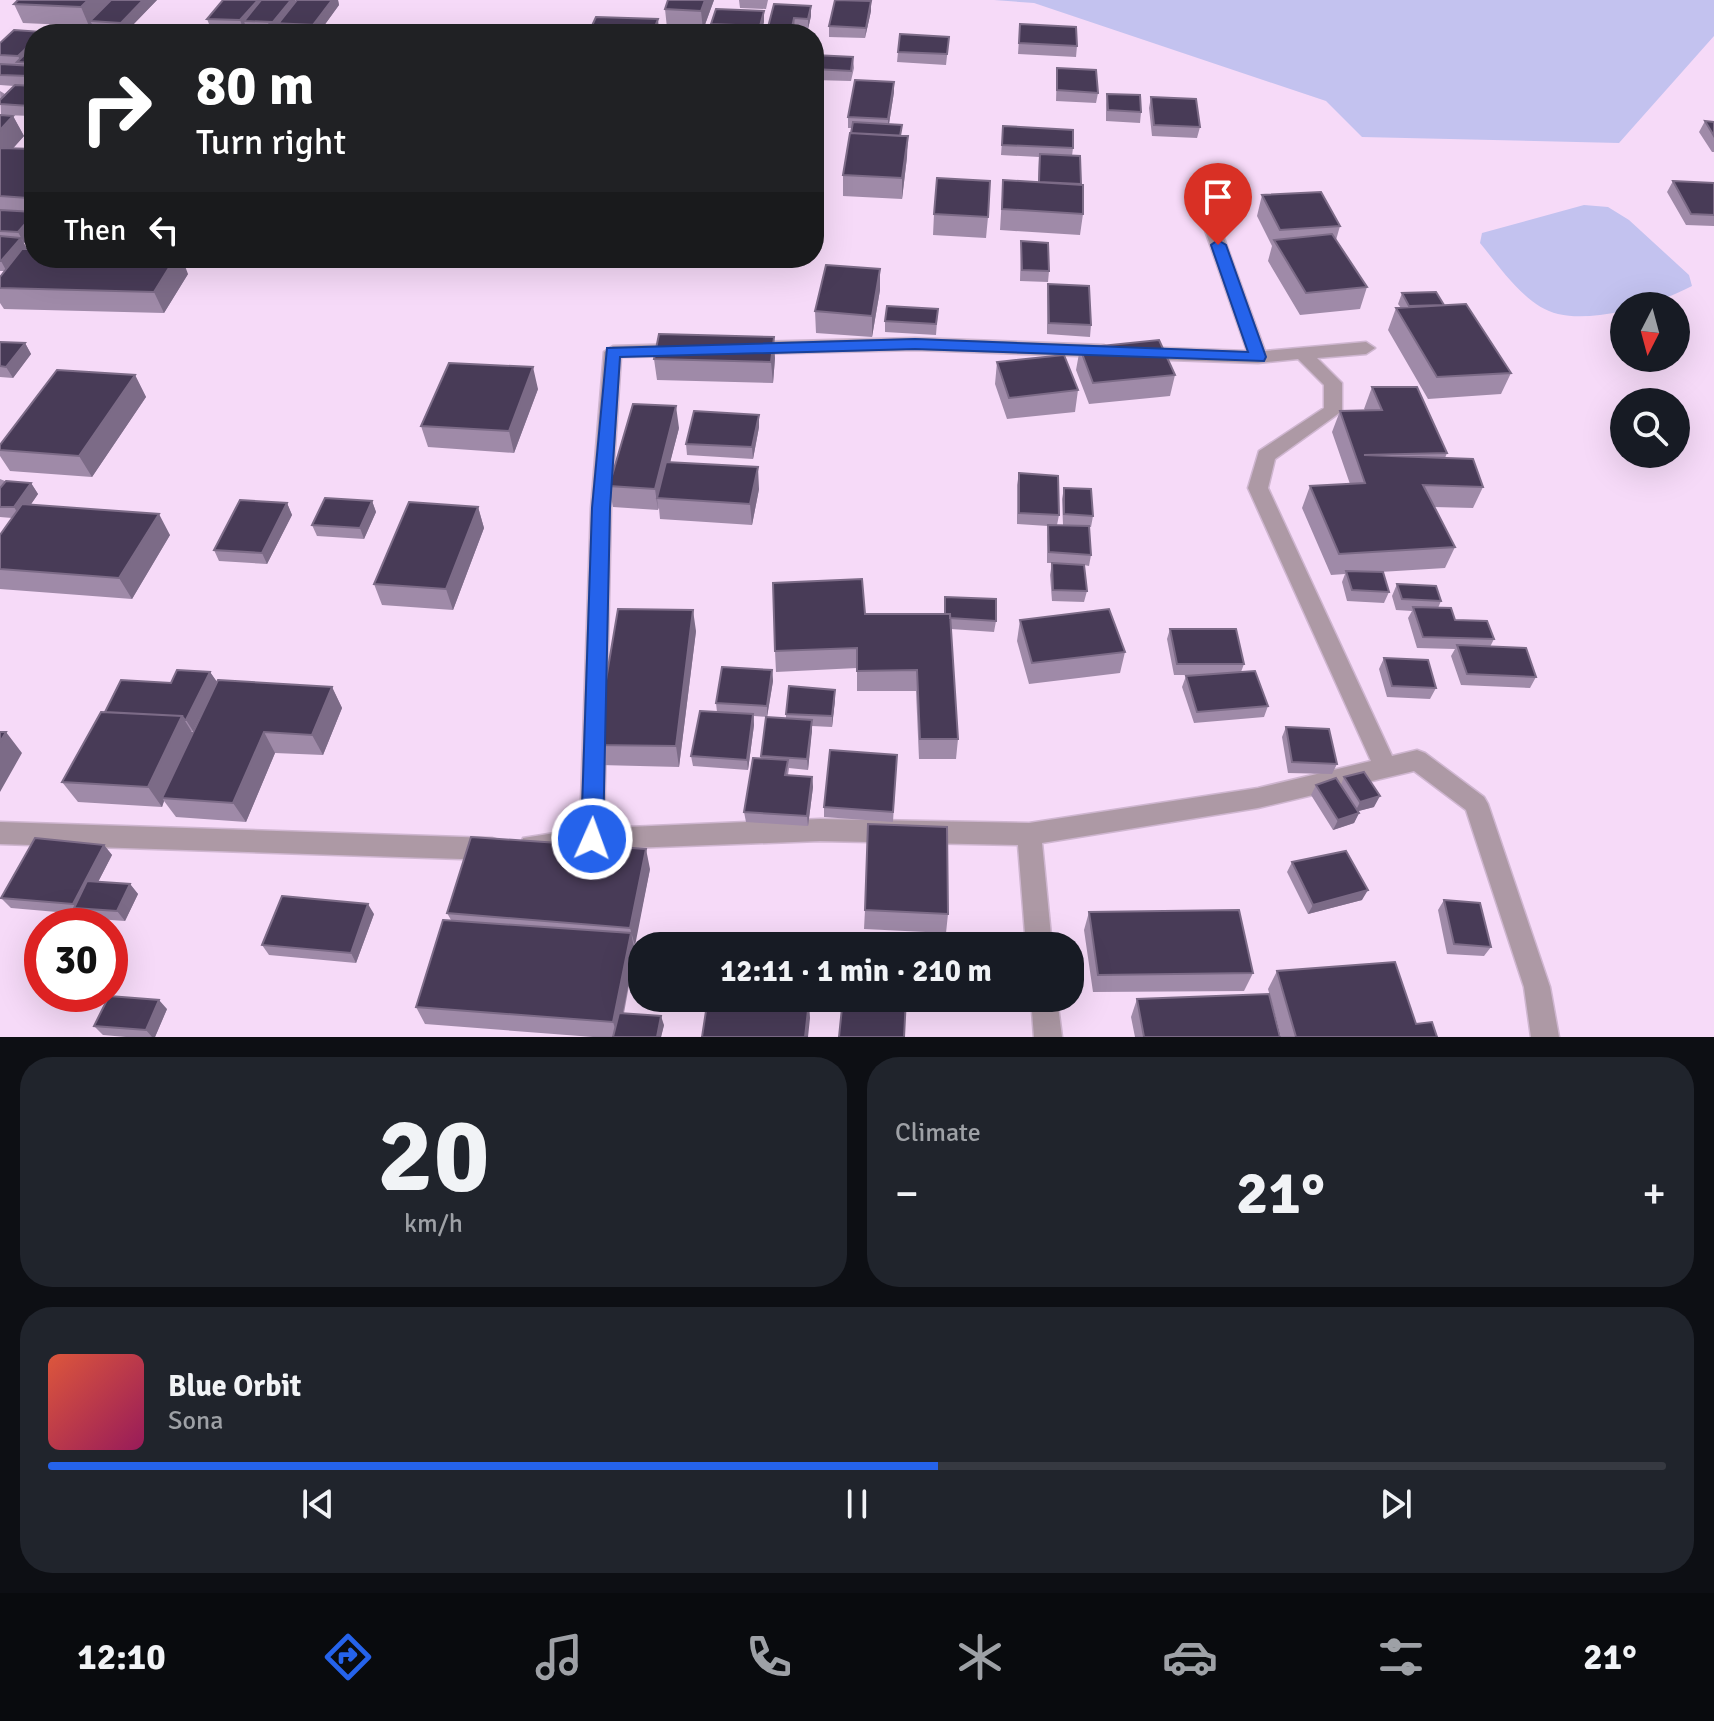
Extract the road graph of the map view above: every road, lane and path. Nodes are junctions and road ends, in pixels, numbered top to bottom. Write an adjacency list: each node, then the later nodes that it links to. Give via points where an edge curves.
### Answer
1 (1208, 216): 4 (street)
2 (1366, 348): 3 (street)
3 (1303, 354): 4 (street); 5 (street, via 1333,383 1333,411 1266,456 1258,488)
4 (1258, 357): 8 (street, via 915,344 613,352 601,508)
5 (1386, 768): 7 (street, via 1258,798); 13 (street, via 1417,760 1476,804 1537,987)
6 (0, 833): 8 (street, via 507,849)
7 (1029, 834): 8 (street, via 820,830); 10 (street)
8 (592, 839): 9 (street)
9 (588, 869)
10 (1038, 932)
11 (1045, 1012): 12 (street)
12 (1048, 1037)
13 (1545, 1037)

